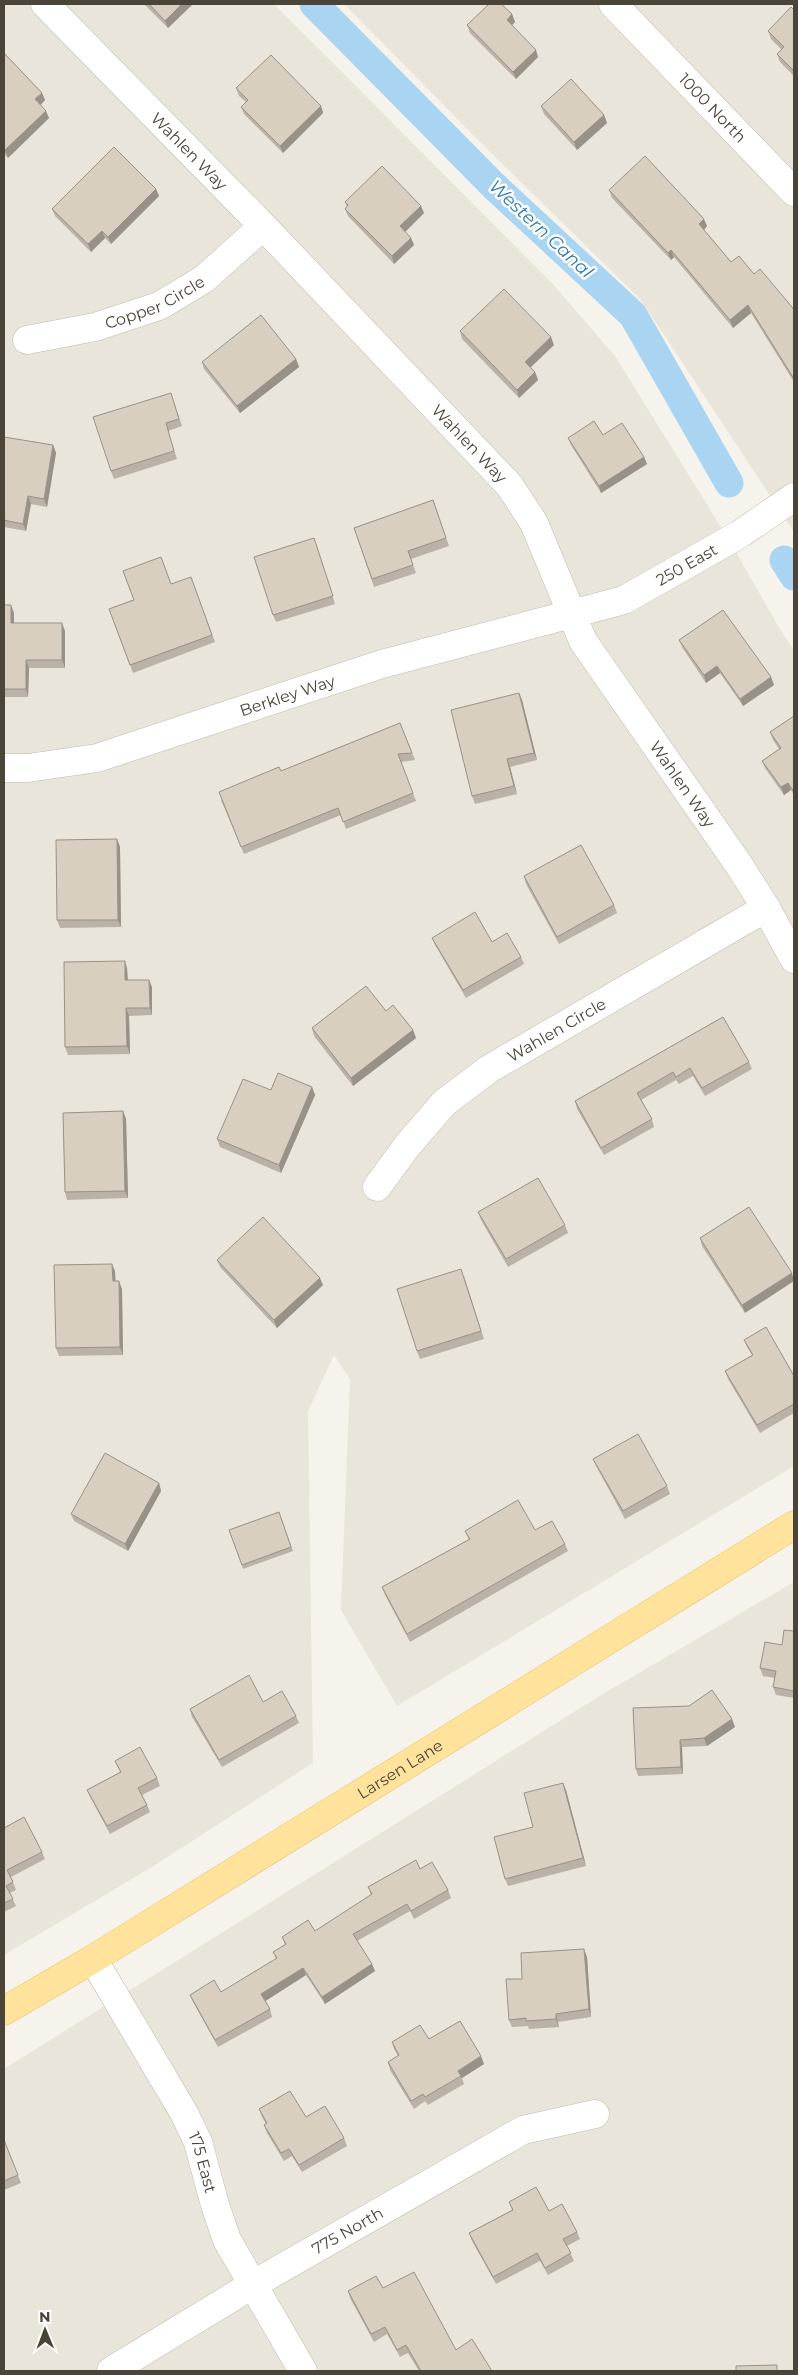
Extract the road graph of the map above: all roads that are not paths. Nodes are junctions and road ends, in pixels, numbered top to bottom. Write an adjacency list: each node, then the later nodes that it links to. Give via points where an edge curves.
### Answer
1 (45, 4): 4 (street, Wahlen Way)
2 (613, 4): 3 (street, 1000 North)
3 (794, 192)
4 (263, 226): 5 (street, Copper Circle, via 204,278 159,306 95,327); 7 (street, Wahlen Way, via 510,486 534,523)
5 (27, 340)
6 (794, 497): 7 (street, 250 East, via 740,534 624,600)
7 (570, 613): 8 (street, Berkley Way, via 382,664 97,758 28,768); 9 (street, Wahlen Way, via 583,641)
8 (4, 768)
9 (766, 908): 10 (street, Wahlen Way); 11 (street, Wahlen Circle, via 489,1068 444,1103)
10 (794, 959)
11 (377, 1187)
12 (794, 1526): 13 (main road, Larsen Lane)
13 (93, 1959): 14 (main road, Larsen Lane); 16 (street, 175 East, via 184,2113 198,2142 214,2205 227,2240)
14 (4, 2011)
15 (595, 2114): 16 (street, 775 North, via 523,2130)
16 (252, 2286): 17 (street, 775 North); 18 (street, 175 East)
17 (111, 2371)
18 (303, 2371)

